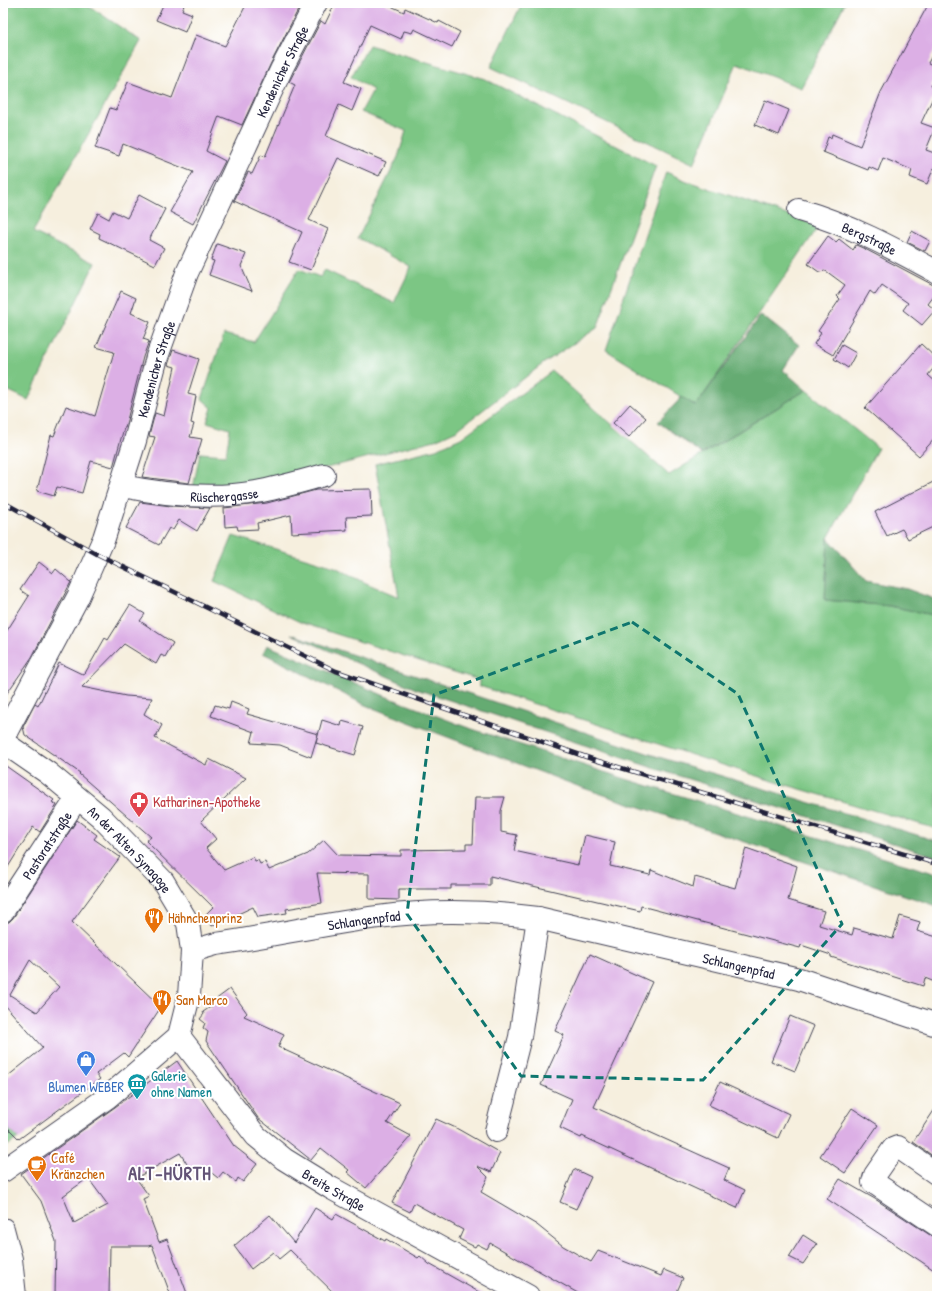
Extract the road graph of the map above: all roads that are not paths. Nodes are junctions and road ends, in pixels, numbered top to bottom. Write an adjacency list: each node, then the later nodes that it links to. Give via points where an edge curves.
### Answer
1 (316, 3): 5 (street, Kendenicher Straße, via 282,68 187,273 158,357)
2 (799, 210): 3 (street, Bergstraße, via 881,241)
3 (937, 272)
4 (324, 475): 5 (street, Rüschergasse, via 256,492 228,495 186,496)
5 (122, 486): 6 (street, Kendenicher Straße, via 104,538 78,597)
6 (3, 738)
7 (3, 742): 8 (street, An der Alten Synagoge, via 48,773)
8 (77, 798): 9 (street, Pastoratstraße); 11 (street, An der Alten Synagoge, via 124,839 163,881 188,923)
9 (3, 911)
10 (538, 918): 11 (street, Schlangenpfad, via 498,912 378,917 216,944); 12 (street, Schlangenpfad, via 799,979); 14 (street, via 520,1037)
11 (192, 951): 13 (street, An der Alten Synagoge, via 189,996)
12 (937, 1025)
13 (178, 1036): 15 (street, via 108,1098); 20 (street, Breite Straße, via 256,1136 284,1159 331,1188)
14 (496, 1131)
15 (3, 1171)
16 (937, 1174): 17 (street, via 898,1147 893,1149 873,1182)
17 (937, 1225)
18 (3, 1229): 19 (street, via 11,1259)
19 (15, 1296)
20 (528, 1296)

